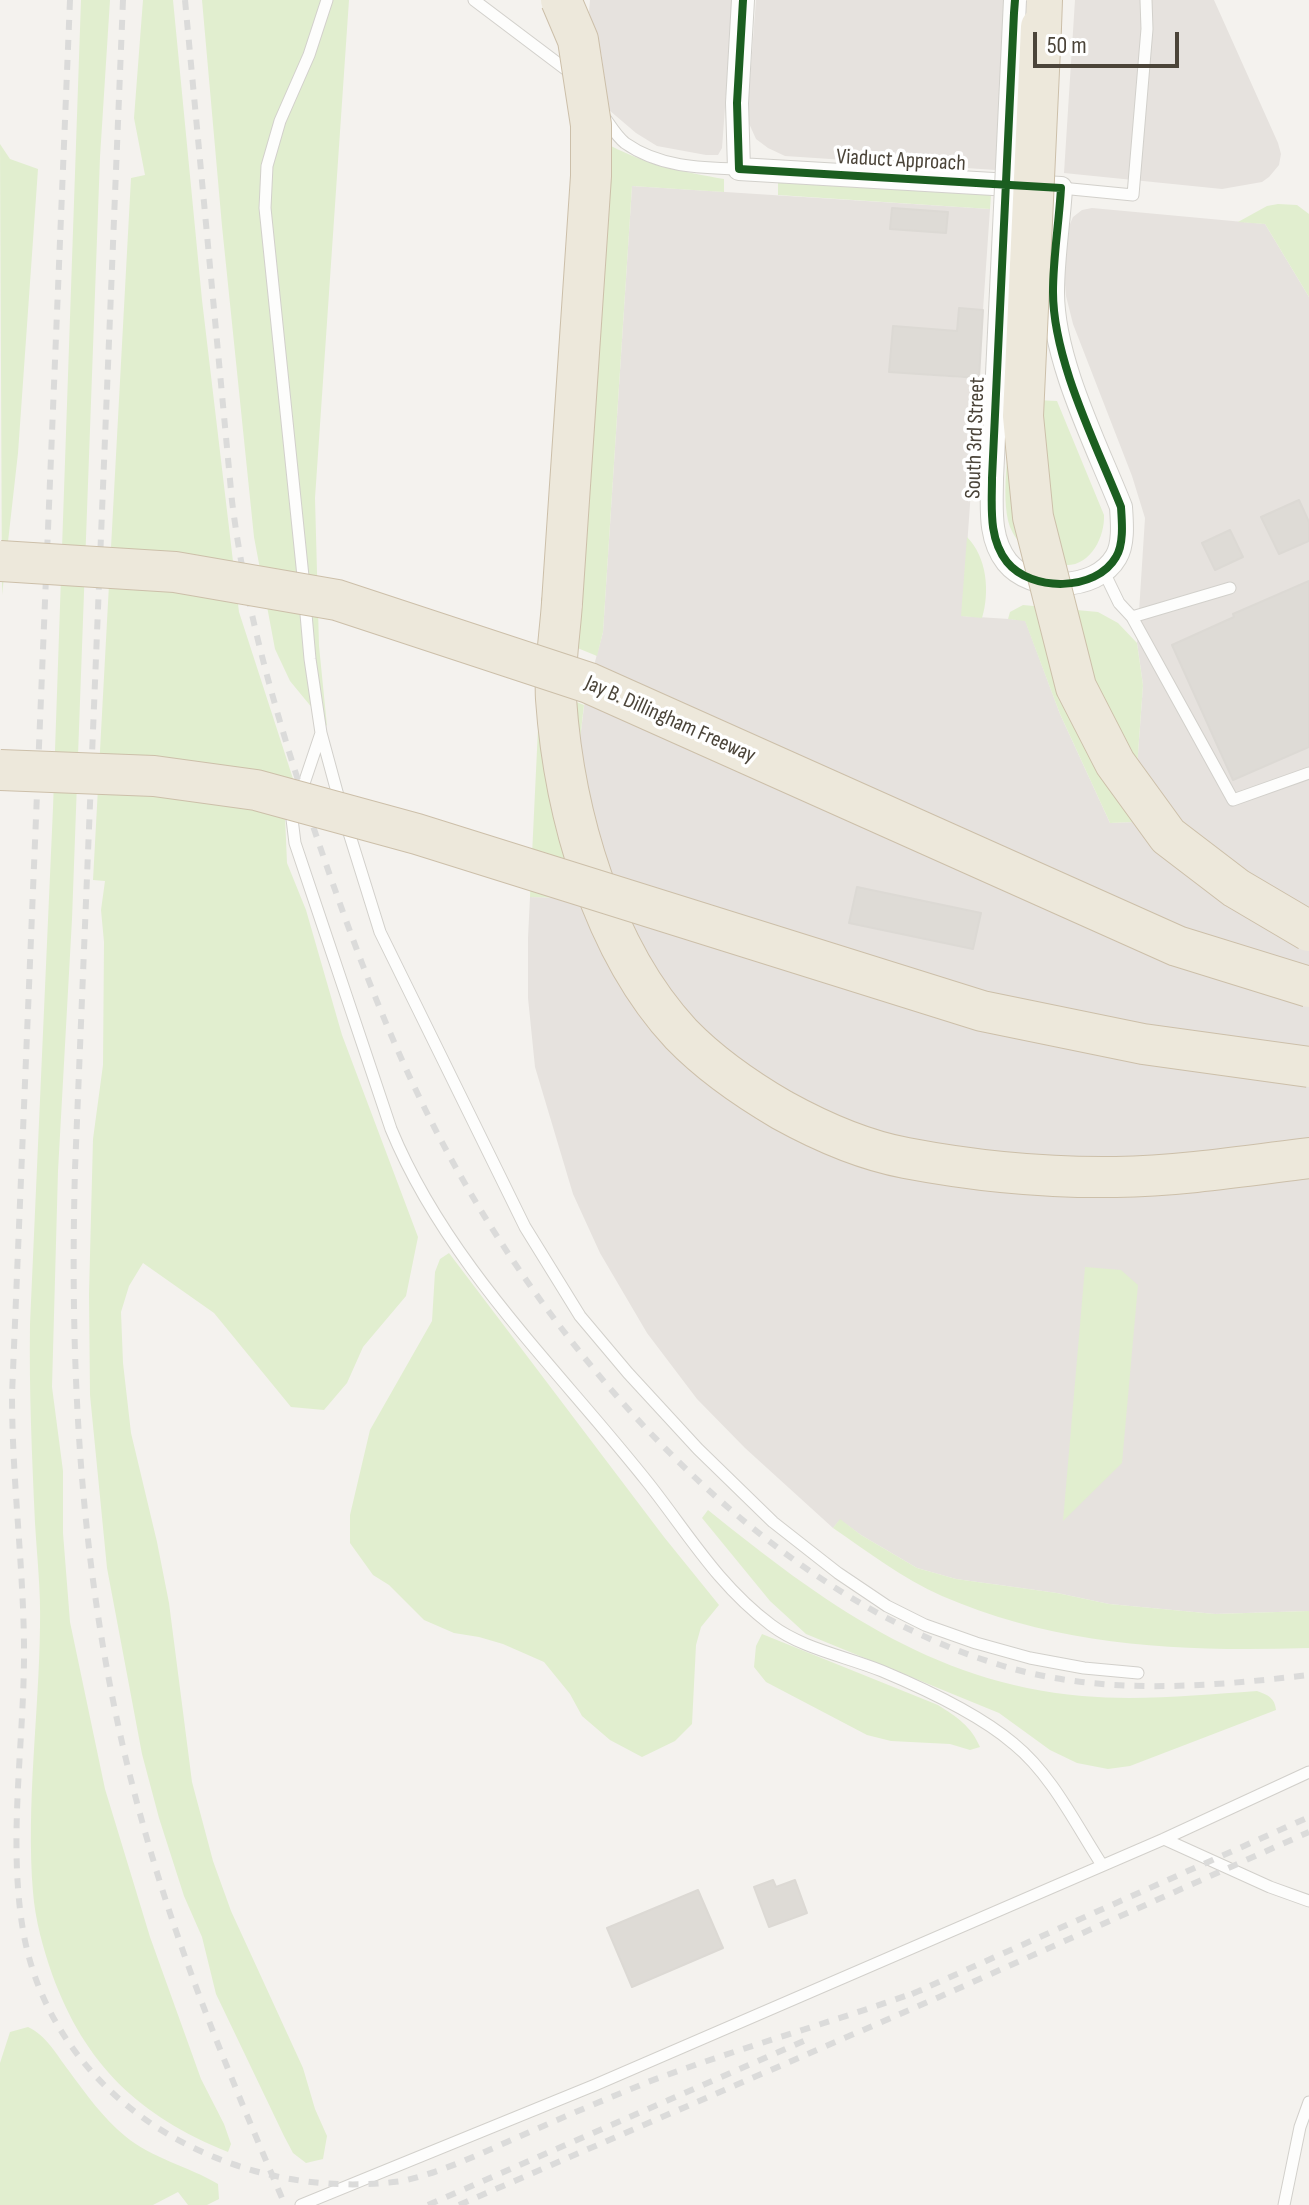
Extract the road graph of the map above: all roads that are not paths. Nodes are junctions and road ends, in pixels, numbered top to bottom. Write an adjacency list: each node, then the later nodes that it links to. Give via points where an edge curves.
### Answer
1 (327, 0): 14 (lane, via 280,121 267,166 265,208)
2 (474, 0): 8 (lane, via 568,69 623,142 654,159 687,167)
3 (561, 0): 20 (highway, bridge, via 578,40 591,125 591,176 555,697 579,834 612,931 644,986 682,1034 746,1089 819,1130 903,1158 1011,1173 1117,1177)
4 (743, 0): 8 (street)
5 (1015, 0): 11 (street, South 3rd Street, bridge, via 991,522 1007,562 1025,577 1070,584)
6 (1042, 0): 17 (highway, bridge, via 1023,416 1033,517 1076,687 1115,763 1168,836 1236,888)
7 (1146, 0): 9 (lane, Viaduct Approach, via 1133,195)
8 (739, 169): 9 (street, Viaduct Approach)
9 (1061, 188): 11 (street, via 1053,294 1059,339 1121,507 1117,556)
10 (0, 561): 18 (highway, Jay B. Dillingham Freeway, bridge, via 175,572 337,600 589,683 1177,946)
11 (1103, 570): 13 (lane)
12 (1230, 588): 13 (lane)
13 (1132, 617): 16 (lane, via 1233,800)
14 (321, 733): 21 (lane, via 380,932 525,1227 580,1316 628,1373 773,1522 887,1606 925,1625 1017,1655); 24 (lane, via 292,819 295,843 391,1129 408,1169 457,1248 725,1584 792,1637 931,1694 1014,1744 1046,1778)
15 (0, 770): 19 (highway, bridge, via 154,776 256,790 417,834 982,1011 1143,1044)
16 (1309, 773)
17 (1309, 931)
18 (1309, 987)
19 (1309, 1067)
20 (1309, 1158)
21 (1138, 1673)
22 (1309, 1772): 23 (lane)
23 (1164, 1839): 24 (lane); 25 (lane)
24 (1102, 1865): 27 (lane, via 580,2091)
25 (1309, 1901)
26 (1309, 2102): 28 (lane)
27 (301, 2205)
28 (1284, 2205)

